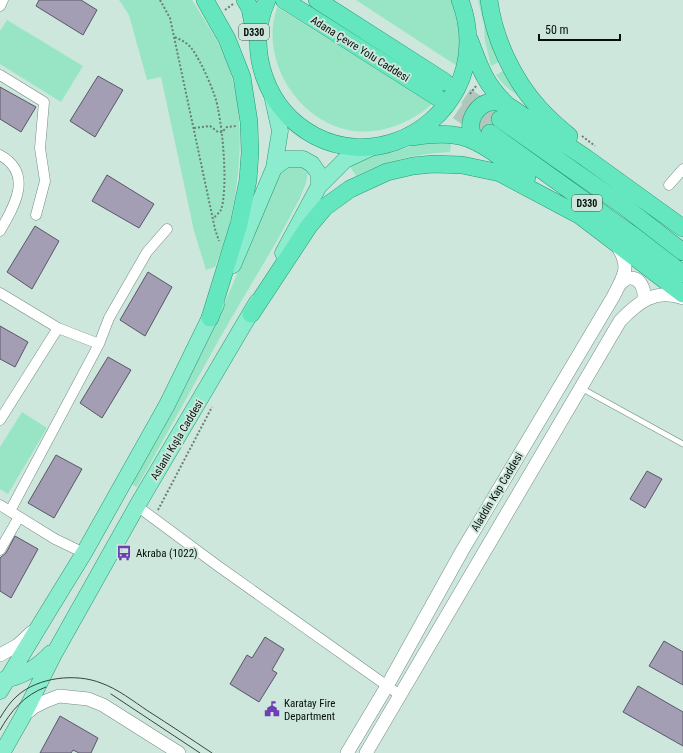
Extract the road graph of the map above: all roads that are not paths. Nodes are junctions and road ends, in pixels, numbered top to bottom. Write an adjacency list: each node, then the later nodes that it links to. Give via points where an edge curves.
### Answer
1 (3, 0): 9 (street)
2 (205, 0): 37 (highway, via 227,39 242,77 243,127 250,153 239,224)
3 (245, 0): 11 (highway, D330, via 250,8)
4 (267, 0): 11 (highway, via 258,30)
5 (284, 0): 6 (highway, Adana Çevre Yolu Caddesi, via 441,90)
6 (317, 0)
7 (460, 0): 10 (highway, via 465,13)
8 (489, 0): 22 (highway, via 493,22 504,51 518,79 539,108 570,137)
9 (0, 6)
10 (468, 37): 14 (highway, via 485,79 499,97); 15 (highway, via 465,68 452,98 432,122)
11 (260, 65): 13 (highway)
12 (0, 75): 23 (street, via 44,102 40,148 45,181)
13 (272, 95): 16 (highway, via 288,116 315,136 353,147); 18 (main road, via 280,131)
14 (495, 126): 15 (highway, via 468,138 454,135 425,135); 22 (highway); 24 (highway); 29 (highway, D330, via 625,207); 30 (highway, D330)
15 (405, 139): 16 (highway)
16 (373, 147): 21 (main road, Aslanlı Kışla Caddesi, via 345,160)
17 (0, 155): 27 (street, via 15,169 19,180 16,202)
18 (274, 168): 21 (main road, via 286,159 302,159 312,164 319,174); 37 (main road)
19 (683, 170): 20 (street)
20 (669, 185)
21 (319, 186): 36 (main road, Aslanlı Kışla Caddesi)
22 (657, 208): 25 (highway)
23 (36, 215)
24 (579, 215): 28 (highway); 36 (highway, via 500,172 462,165 433,164 386,172 350,189 325,207 309,226)
25 (683, 228)
26 (167, 229): 39 (street, via 147,252 109,318)
27 (0, 231)
28 (604, 233): 31 (street, Aladdin Kap Caddesi, via 620,249 623,259 624,272); 33 (highway)
29 (683, 252)
30 (683, 274)
31 (619, 285): 35 (street, via 631,278 636,280 644,290); 53 (street, Aladdin Kap Caddesi, via 462,551)
32 (0, 293): 38 (street)
33 (683, 294)
34 (683, 298): 35 (street, via 673,294)
35 (643, 301): 40 (street, Aladdin Kap Caddesi, via 620,321)
36 (251, 314): 44 (main road, Aslanlı Kışla Caddesi)
37 (210, 318): 48 (main road, via 167,405)
38 (58, 328): 39 (street); 41 (street)
39 (99, 344): 45 (street)
40 (582, 388): 42 (lane); 54 (street, Aladdin Kap Caddesi)
41 (0, 420)
42 (683, 444)
43 (0, 505): 45 (street)
44 (137, 506): 50 (main road, Aslanlı Kışla Caddesi); 53 (street)
45 (10, 511): 46 (street)
46 (19, 516): 47 (street); 48 (street, via 55,539)
47 (0, 550)
48 (84, 553): 49 (main road)
49 (46, 615): 51 (street, via 18,645); 52 (main road)
50 (64, 636): 52 (main road, via 44,661); 55 (main road, Aslanlı Kışla Caddesi)
51 (0, 655)
52 (2, 684)
53 (387, 686): 54 (street); 58 (street, Aladdin Kap Caddesi)
54 (400, 695): 59 (street, Aladdin Kap Caddesi)
55 (23, 716): 56 (main road, Aslanlı Kışla Caddesi); 57 (street, via 34,707 59,696 88,699 103,704)
56 (2, 753)
57 (179, 753)
58 (347, 753)
59 (366, 753)

